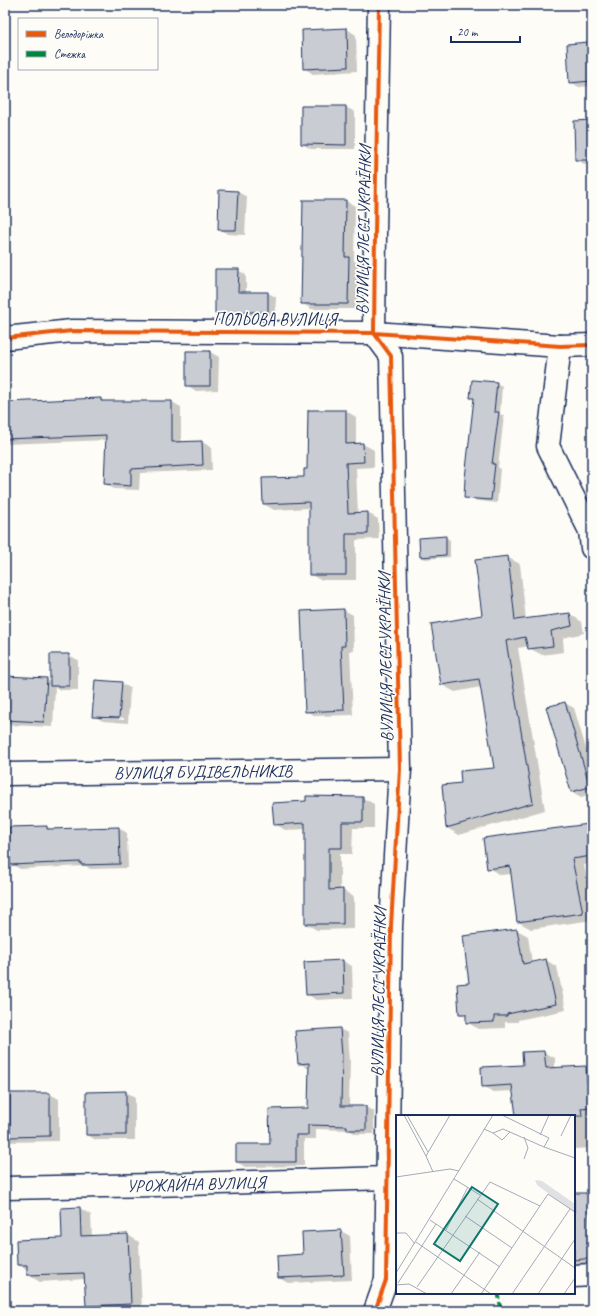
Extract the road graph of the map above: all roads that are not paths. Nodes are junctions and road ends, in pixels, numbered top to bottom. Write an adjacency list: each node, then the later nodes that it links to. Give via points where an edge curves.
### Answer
1 (379, 5): 2 (street, ВУЛИЦЯ ЛЕСІ УКРАЇНКИ)
2 (374, 333): 3 (street, ПОЛЬОВА ВУЛИЦЯ, via 72,331); 5 (street, ПОЛЬОВА ВУЛИЦЯ); 7 (street, ВУЛИЦЯ ЛЕСІ УКРАЇНКИ, via 391,356)
3 (5, 338)
4 (592, 345): 5 (street, ПОЛЬОВА ВУЛИЦЯ)
5 (560, 346): 6 (street, via 548,446 590,531)
6 (592, 548)
7 (400, 769): 8 (street, ВУЛИЦЯ БУДІВЕЛЬНИКІВ); 9 (street, ВУЛИЦЯ ЛЕСІ УКРАЇНКИ, via 391,926)
8 (5, 774)
9 (387, 1178): 10 (street, УРОЖАЙНА ВУЛИЦЯ); 13 (street, ВУЛИЦЯ ЛЕСІ УКРАЇНКИ)
10 (5, 1188)
11 (592, 1274): 12 (street)
12 (575, 1276)
13 (391, 1280): 14 (street, ВУЛИЦЯ ЛЕСІ УКРАЇНКИ)
14 (375, 1311)

